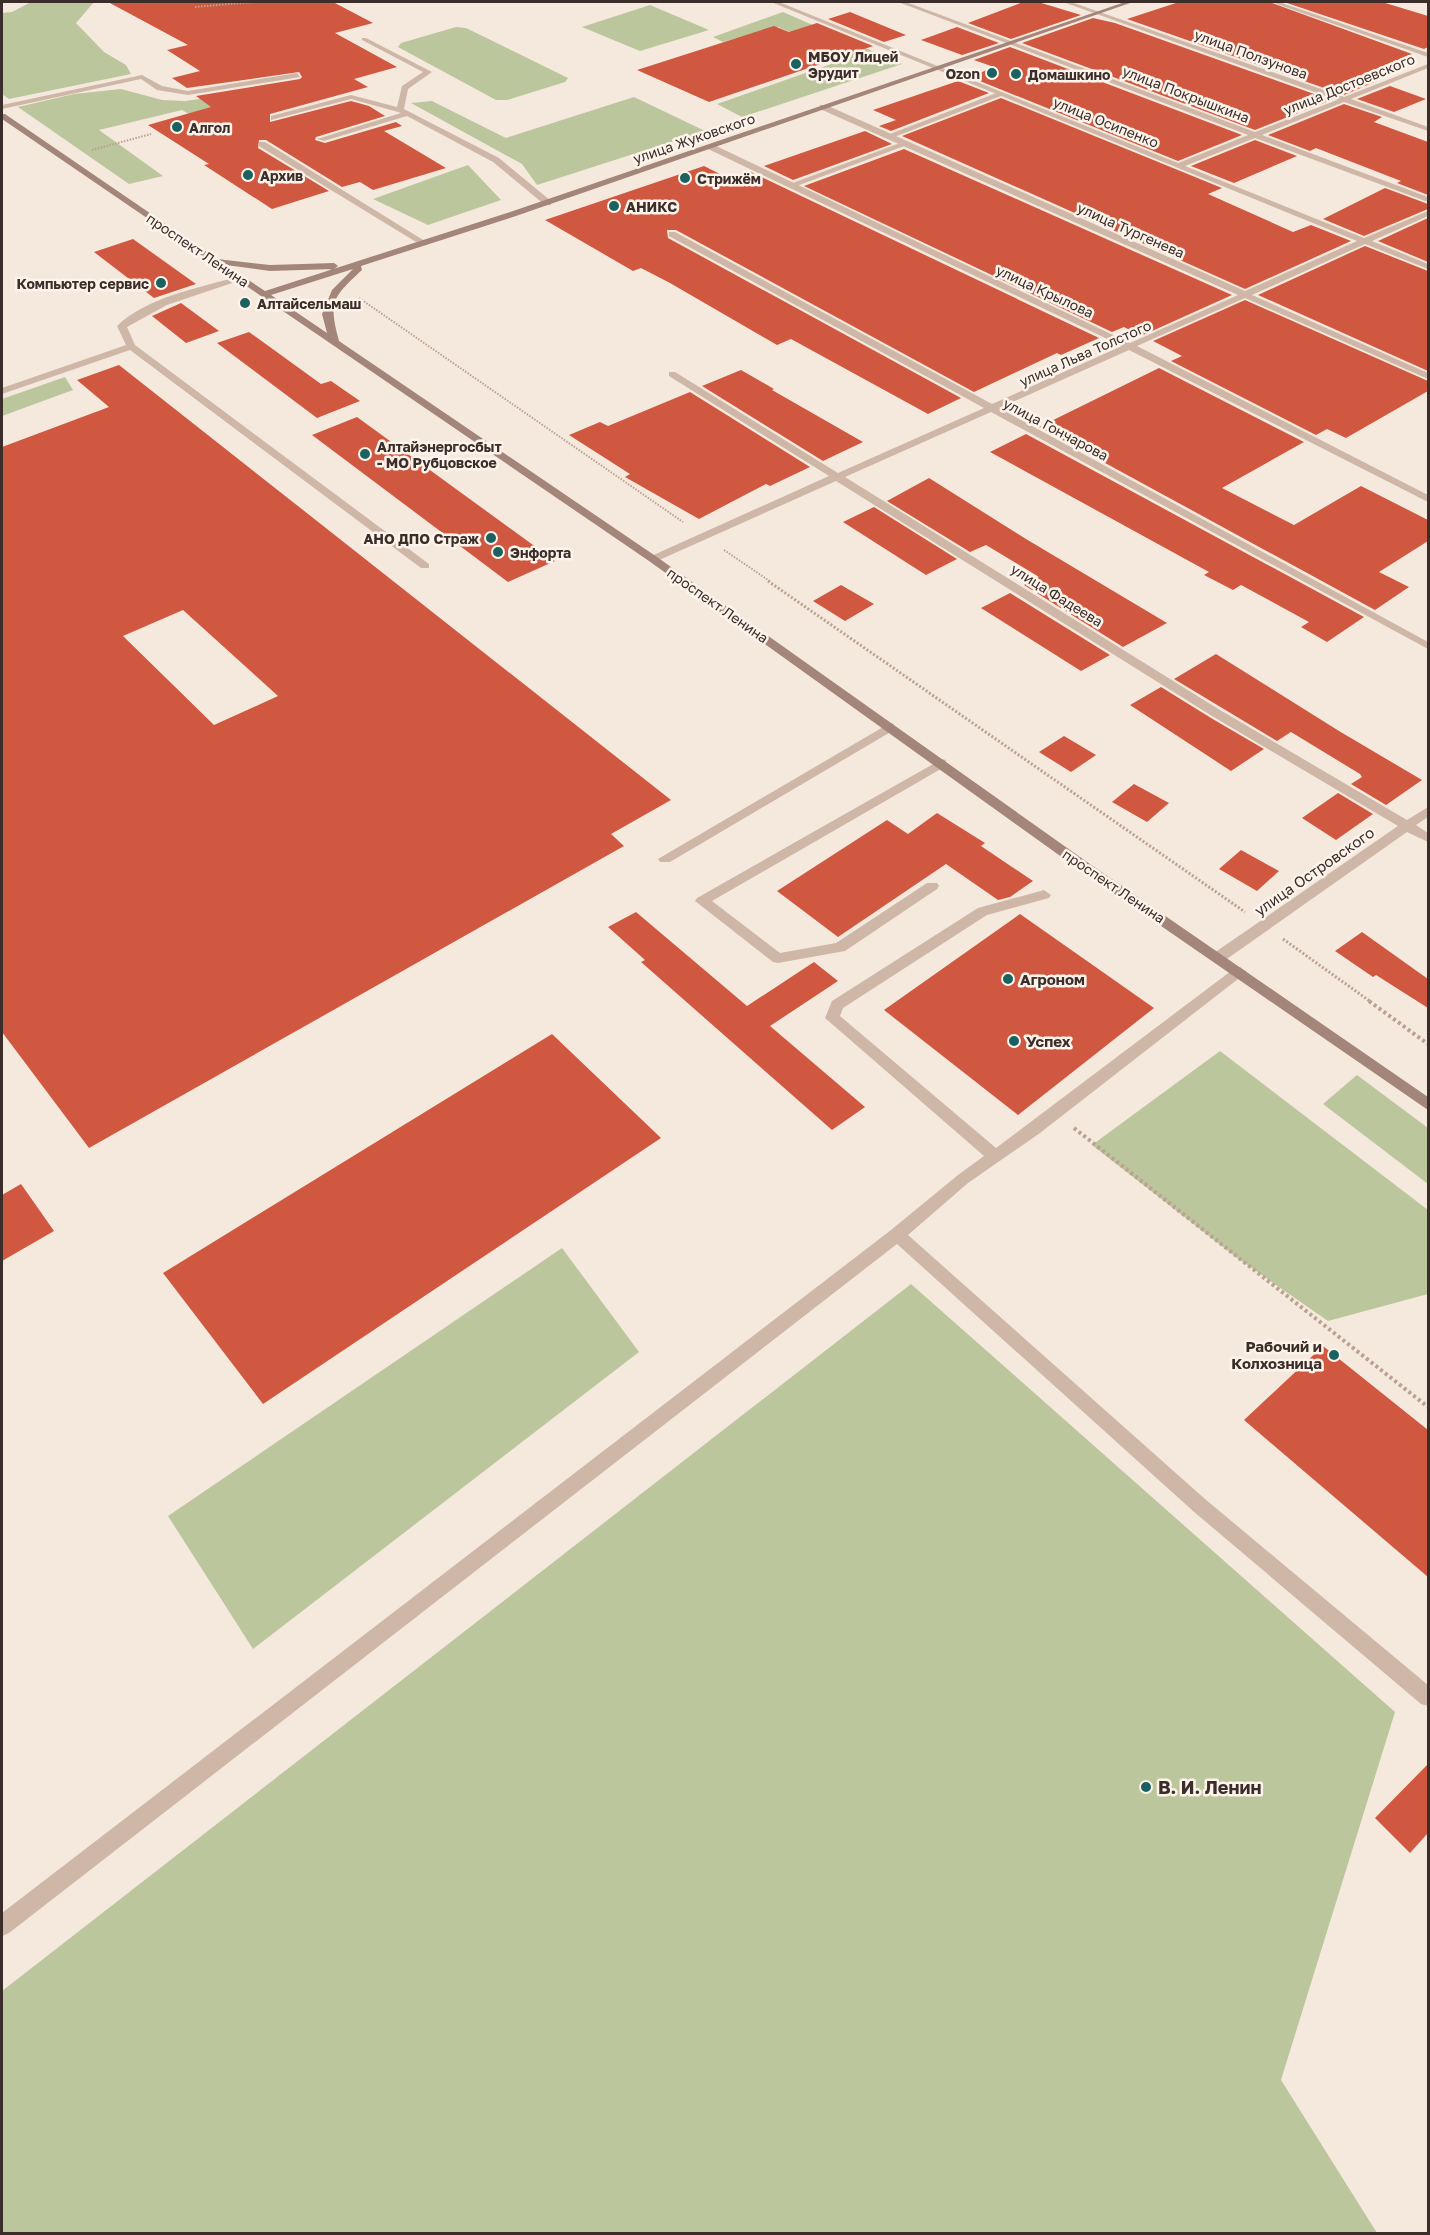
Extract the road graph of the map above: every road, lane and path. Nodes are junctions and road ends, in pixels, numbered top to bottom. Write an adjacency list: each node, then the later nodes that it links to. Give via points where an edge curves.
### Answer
1 (254, 2): 7 (path)
2 (774, 2): 13 (street, улица Осипенко)
3 (901, 2): 10 (street, улица Покрышкина)
4 (1066, 2): 8 (street, улица Ползунова)
5 (1130, 2): 8 (street, улица Жуковского)
6 (1274, 2): 11 (street)
7 (195, 7)
8 (1098, 12): 10 (street, улица Жуковского); 16 (street, улица Ползунова)
9 (364, 39): 19 (street, via 428,72 405,88)
10 (1009, 43): 13 (street, улица Жуковского); 24 (street, улица Покрышкина)
11 (1428, 56)
12 (1428, 66): 16 (street, улица Достоевского)
13 (941, 68): 15 (street, улица Осипенко); 18 (street, улица Жуковского)
14 (297, 75): 17 (street, via 188,93 160,88 142,77)
15 (1002, 94): 25 (street); 33 (street, улица Осипенко)
16 (1345, 100): 22 (street, улица Ползунова); 24 (street, улица Достоевского)
17 (2, 107)
18 (823, 107): 25 (street, улица Тургенева); 30 (street, улица Жуковского)
19 (403, 112): 21 (street, via 351,97); 26 (street); 36 (street, via 496,160)
20 (2, 116): 42 (street, проспект Ленина)
21 (274, 118)
22 (1428, 129)
23 (151, 134): 31 (path)
24 (1255, 135): 33 (street, улица Достоевского); 35 (street, улица Покрышкина)
25 (886, 137): 29 (street, улица Тургенева)
26 (321, 139)
27 (84, 144): 31 (path)
28 (262, 144): 40 (street)
29 (903, 144): 34 (street); 47 (street, улица Тургенева)
30 (711, 147): 34 (street, улица Крылова); 36 (street, улица Жуковского)
31 (92, 150): 32 (path)
32 (102, 157)
33 (1178, 166): 39 (street, улица Осипенко)
34 (791, 185): 50 (street, улица Крылова)
35 (1428, 200)
36 (548, 202): 40 (street, улица Жуковского)
37 (1428, 213): 39 (street, улица Льва Толстого)
38 (672, 234): 54 (street, улица Гончарова)
39 (1366, 242): 44 (street, улица Осипенко); 47 (street, улица Льва Толстого)
40 (424, 243): 41 (street, улица Жуковского)
41 (383, 257): 43 (street, улица Жуковского); 57 (path, via 384,264 359,298)
42 (213, 260): 43 (street, via 270,268); 45 (street, проспект Ленина)
43 (364, 264): 46 (street, улица Жуковского); 48 (street, via 336,290 327,314)
44 (1428, 267)
45 (240, 279): 46 (street, проспект Ленина); 49 (street, via 138,314 122,326)
46 (266, 294): 48 (street, проспект Ленина)
47 (1246, 296): 50 (street, улица Льва Толстого); 52 (street, улица Тургенева)
48 (334, 340): 58 (street, проспект Ленина)
49 (131, 346): 53 (street); 59 (street)
50 (1131, 347): 54 (street, улица Льва Толстого); 56 (street, улица Крылова)
51 (672, 374): 55 (street, улица Фадеева)
52 (1428, 376)
53 (2, 391)
54 (991, 410): 55 (street, улица Льва Толстого); 60 (street, улица Гончарова)
55 (841, 477): 57 (street, улица Льва Толстого); 64 (street, улица Фадеева, via 1216,713)
56 (1428, 499)
57 (704, 537): 58 (street, улица Льва Толстого); 69 (path)
58 (653, 559): 61 (street, проспект Ленина)
59 (425, 566)
60 (1428, 646)
61 (890, 727): 62 (street, проспект Ленина); 66 (street)
62 (942, 763): 67 (street, via 702,901 778,958 840,947); 70 (street, проспект Ленина, via 1082,865)
63 (1428, 811): 64 (street, улица Островского)
64 (1408, 825): 65 (street, улица Фадеева); 69 (street, улица Островского)
65 (1428, 838)
66 (665, 859)
67 (932, 886)
68 (1044, 895): 75 (street, via 983,911 837,1005 832,1018)
69 (1264, 926): 70 (street, улица Островского); 72 (path)
70 (1219, 957): 71 (street, проспект Ленина)
71 (1240, 972): 73 (street, проспект Ленина); 74 (street)
72 (1428, 1044)
73 (1428, 1104)
74 (1055, 1112): 75 (street); 77 (path)
75 (996, 1157): 76 (street, via 963,1179)
76 (897, 1235): 78 (street, via 1190,1497); 79 (street)
77 (1428, 1407)
78 (1428, 1697)
79 (2, 1926)

